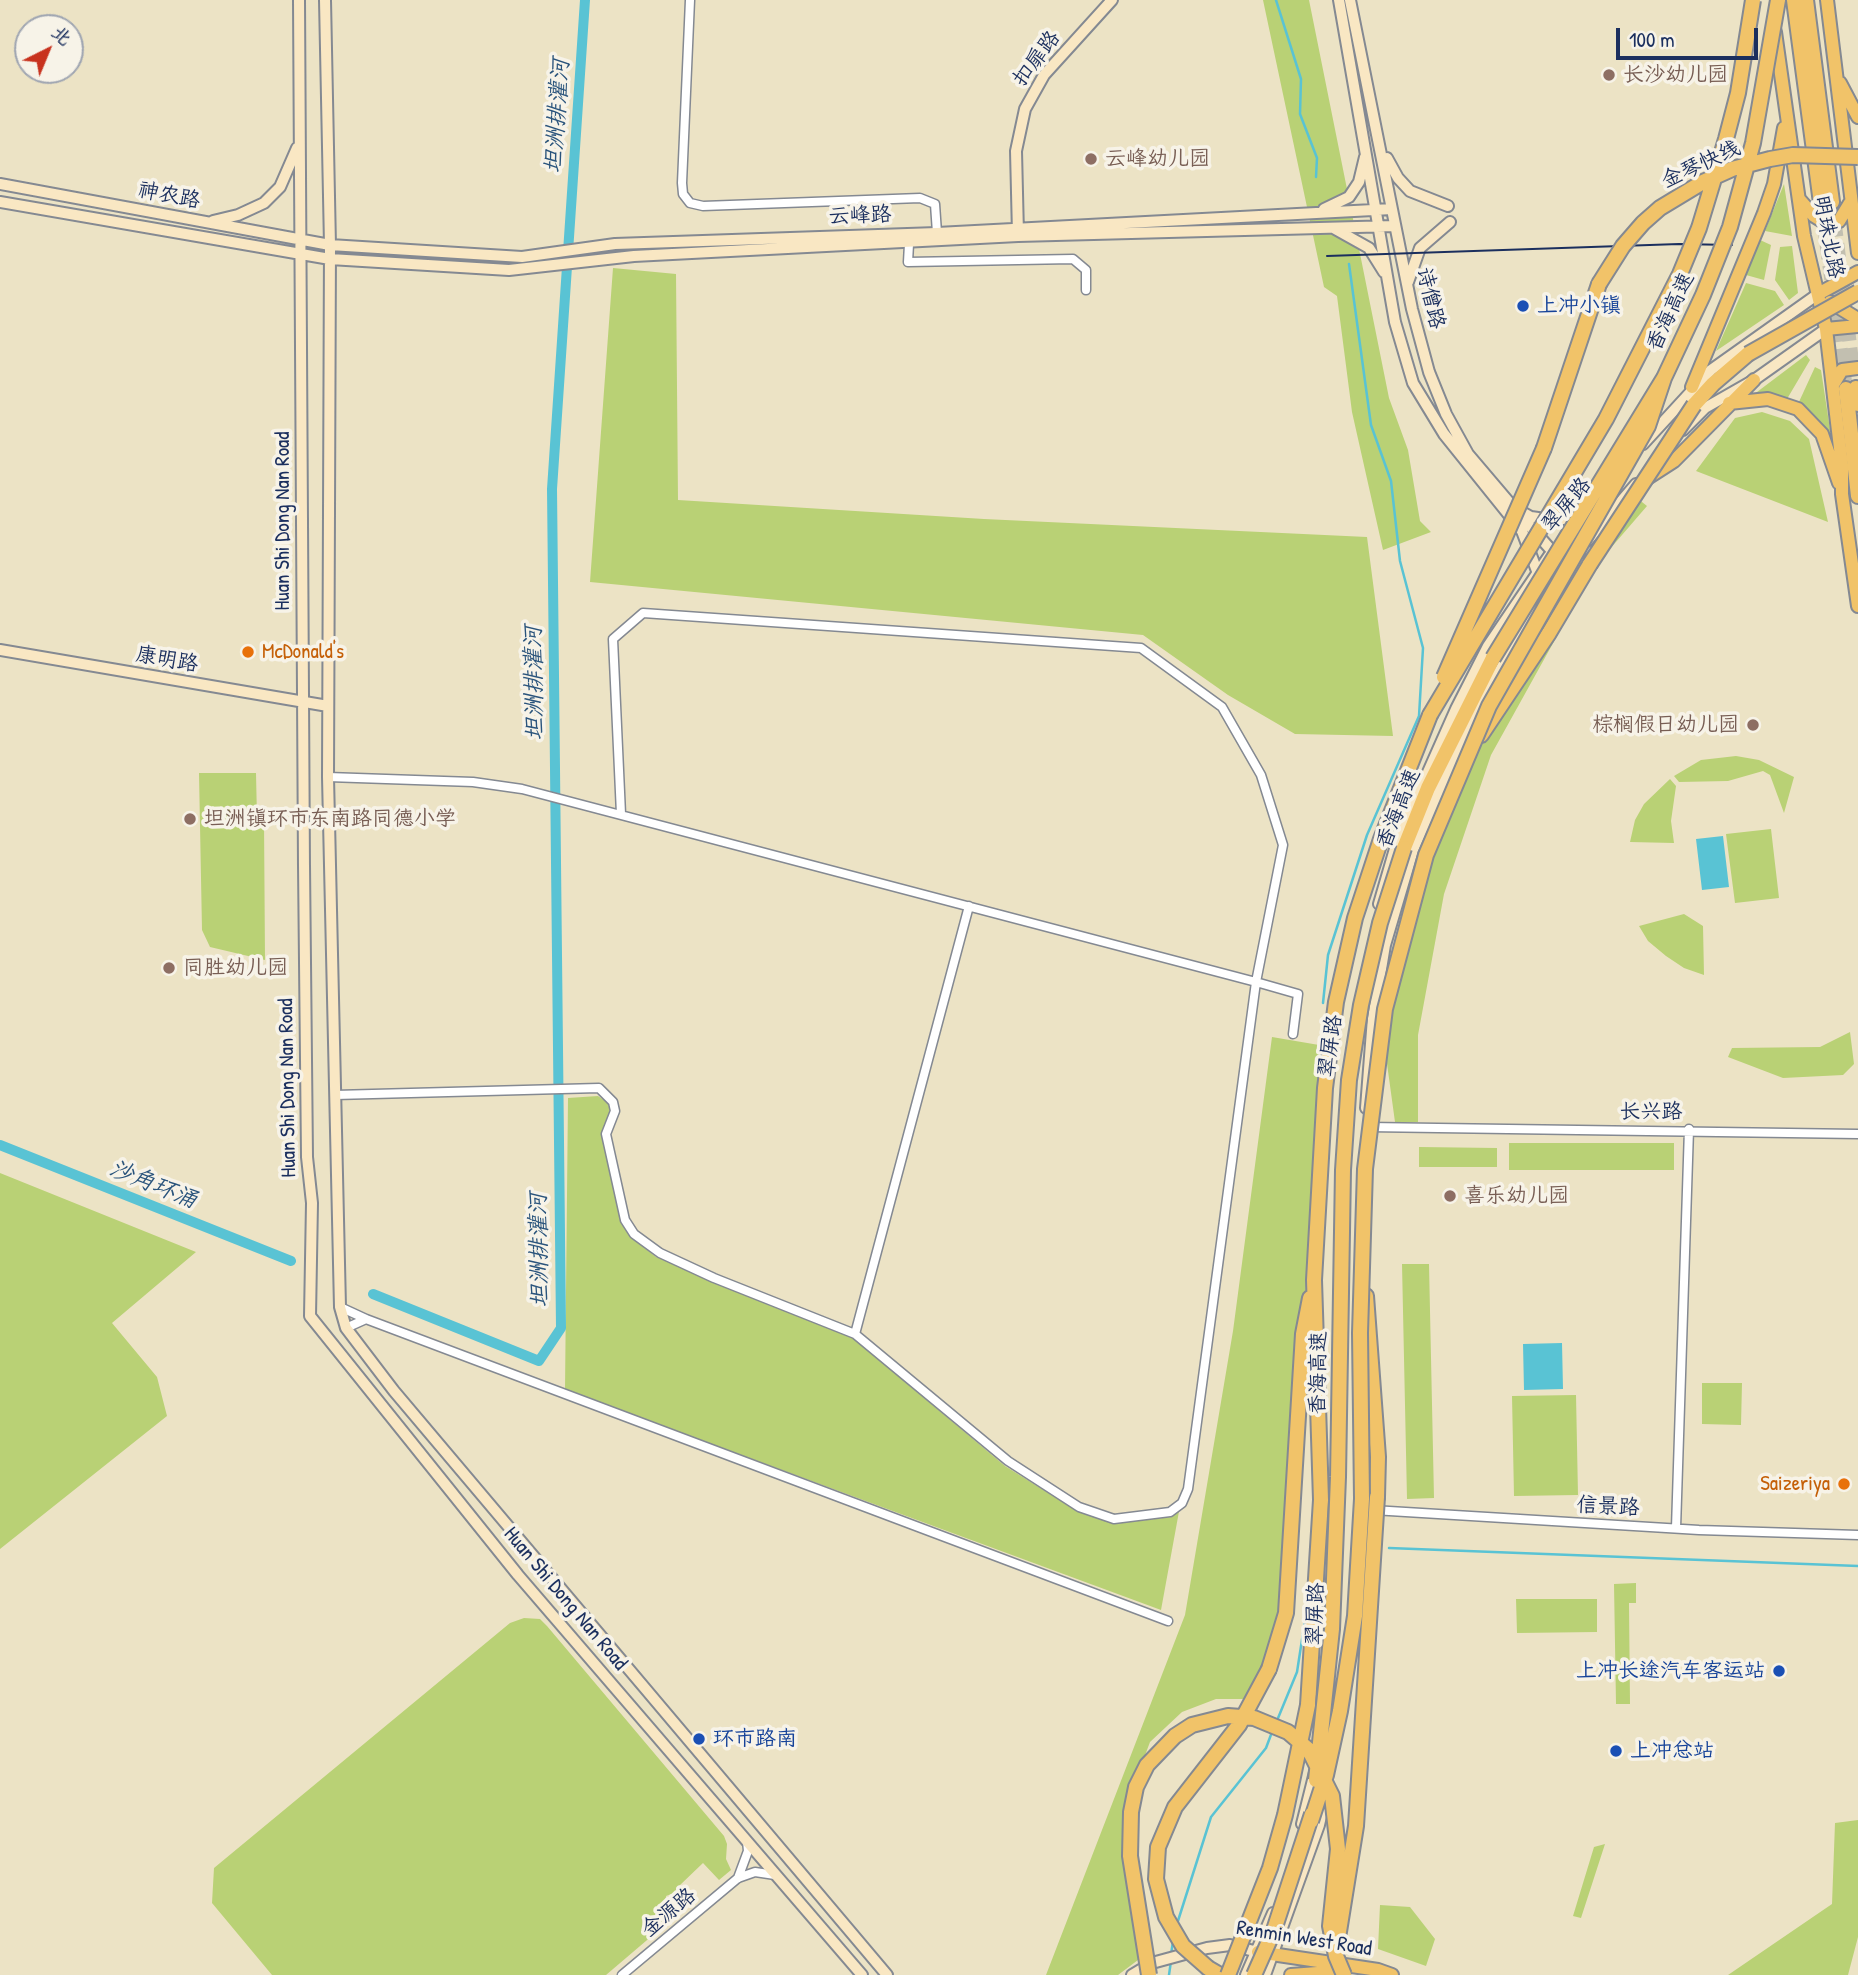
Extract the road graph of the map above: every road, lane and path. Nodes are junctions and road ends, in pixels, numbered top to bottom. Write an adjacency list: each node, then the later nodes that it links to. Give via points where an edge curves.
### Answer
1 (299, 0): 16 (main road, Huan Shi Dong Nan Road)
2 (326, 0): 37 (main road, Huan Shi Dong Nan Road)
3 (690, 0): 34 (street, via 682,183 690,202 703,206 920,198 935,204)
4 (1112, 0): 33 (main road, 扣扉路, via 1044,75 1025,109 1016,151)
5 (1339, 0): 18 (main road, 诗僧路)
6 (1350, 0): 17 (main road, 诗僧路)
7 (1753, 0): 71 (highway, 香海高速, bridge, via 1726,139 1681,274 1606,419)
8 (1772, 0): 14 (main road, 明珠北路)
9 (1777, 0): 51 (highway, 香海高速, bridge, via 1765,89 1730,227)
10 (1794, 0): 11 (highway, 明珠北路, via 1826,203)
11 (1806, 0)
12 (1827, 0): 13 (main road, 明珠北路)
13 (1836, 73): 15 (main road); 21 (main road, 明珠北路)
14 (1786, 117): 22 (main road, 明珠北路); 53 (main road, via 1764,213)
15 (1858, 117)
16 (299, 141): 28 (main road, via 280,187 264,204); 35 (main road, Huan Shi Dong Nan Road)
17 (1381, 144): 24 (main road, via 1405,186); 25 (main road, 诗僧路)
18 (1367, 151): 26 (main road, 诗僧路); 27 (main road, via 1349,197)
19 (1858, 157): 71 (highway, 金琴快线, bridge, via 1793,155 1732,169 1660,208 1623,246 1599,284 1544,448)
20 (0, 184): 28 (main road, 神农路)
21 (1850, 195): 22 (main road, via 1847,211 1833,224 1820,221); 38 (main road, 明珠北路)
22 (1799, 198): 46 (main road, 明珠北路)
23 (0, 202): 39 (main road, 神农路)
24 (1448, 206)
25 (1392, 209): 26 (main road, 云峰路); 31 (main road, 诗僧路)
26 (1377, 210): 27 (main road, 云峰路); 30 (main road, 诗僧路)
27 (1314, 212): 33 (main road, 云峰路)
28 (207, 222): 35 (main road, 神农路)
29 (1450, 222): 43 (main road, via 1420,248)
30 (1380, 226): 31 (main road, 云峰路); 32 (main road, 云峰路); 42 (main road, 诗僧路)
31 (1395, 226): 43 (main road, 诗僧路)
32 (1332, 228): 33 (main road, 云峰路); 42 (main road, via 1373,251)
33 (1018, 232): 34 (main road, 云峰路); 36 (main road, 云峰路)
34 (937, 233): 37 (main road, 云峰路, via 615,244 522,257)
35 (300, 240): 37 (main road, 神农路); 39 (main road, Huan Shi Dong Nan Road)
36 (909, 244): 40 (main road, 云峰路, via 618,257 524,270); 44 (street, via 908,262 1068,258 1086,270)
37 (330, 246): 40 (main road, Huan Shi Dong Nan Road)
38 (1858, 253)
39 (300, 254): 40 (main road, 神农路); 69 (main road, Huan Shi Dong Nan Road)
40 (330, 259): 70 (main road, Huan Shi Dong Nan Road)
41 (1858, 272): 46 (main road)
42 (1388, 280): 62 (main road, 诗僧路, via 1413,383 1466,464)
43 (1407, 285): 60 (main road, 诗僧路, via 1429,372 1446,414 1468,454)
44 (1086, 290)
45 (1858, 292): 72 (highway, bridge, via 1748,354 1695,405)
46 (1818, 294): 47 (main road); 49 (main road, 明珠北路); 53 (main road, 翠屏路, via 1729,355)
47 (1858, 319)
48 (1858, 326): 49 (main road)
49 (1826, 329): 52 (main road, 翠屏路); 54 (main road, 明珠北路)
50 (1858, 368): 54 (main road, via 1842,370)
51 (1664, 378): 72 (highway, bridge, via 1648,426 1489,706); 92 (highway, bridge, via 1493,658 1428,788 1380,923 1349,1080 1332,1629)
52 (1754, 380): 55 (main road); 57 (main road, 翠屏路, via 1724,395 1690,422)
53 (1692, 387): 61 (main road, 翠屏路)
54 (1845, 388): 56 (highway, 明珠北路); 58 (main road, 明珠北路); 59 (highway, 明珠北路)
55 (1729, 403): 57 (main road, via 1674,461); 58 (main road, via 1768,398 1804,414 1826,444)
56 (1858, 404)
57 (1632, 489): 63 (main road, 翠屏路)
58 (1842, 494): 67 (main road, 明珠北路)
59 (1858, 496)
60 (1513, 508): 61 (main road, via 1545,519 1566,519); 64 (main road, 诗僧路)
61 (1585, 512): 64 (main road, 翠屏路)
62 (1522, 531): 64 (main road); 65 (main road, 诗僧路)
63 (1593, 534): 64 (main road, via 1574,545); 66 (main road, 翠屏路)
64 (1552, 548): 65 (main road, 翠屏路); 66 (main road, via 1558,566)
65 (1537, 570): 96 (main road, 翠屏路, via 1488,646 1423,778 1397,842 1358,989 1340,1137 1336,1310 1339,1511 1332,1676 1303,1821)
66 (1556, 579): 79 (main road, 翠屏路, via 1471,719 1413,850 1385,944 1373,1018)
67 (1858, 606)
68 (0, 650): 69 (main road, 康明路)
69 (305, 703): 70 (main road, 康明路); 93 (main road, Huan Shi Dong Nan Road, via 310,1316 618,1694)
70 (328, 706): 73 (main road, Huan Shi Dong Nan Road)
71 (1430, 715): 83 (highway, 香海高速, via 1355,918 1336,1002 1325,1088)
72 (1475, 745): 82 (highway, bridge, via 1426,855 1385,1009 1365,1169)
73 (328, 777): 74 (street, via 473,782 522,789); 78 (main road, Huan Shi Dong Nan Road)
74 (621, 814): 75 (street); 76 (street, via 613,639 643,612 1141,648 1222,707 1261,775 1283,845)
75 (969, 906): 76 (street); 87 (street)
76 (1256, 982): 77 (street, via 1298,994); 87 (street, via 1188,1489 1182,1503 1170,1512 1114,1519 1079,1507 1008,1461)
77 (1293, 1034)
78 (335, 1095): 84 (main road, Huan Shi Dong Nan Road); 87 (street, via 599,1088 613,1102 615,1111 606,1133 620,1204 634,1234 660,1254 714,1279)
79 (1365, 1126): 80 (street, 长兴路); 88 (main road, 翠屏路, via 1357,1296)
80 (1689, 1129): 81 (street, 长兴路); 89 (street)
81 (1858, 1134)
82 (1364, 1272): 92 (highway, bridge, via 1362,1499 1355,1616 1340,1711); 98 (highway, bridge, via 1378,1457 1356,1826)
83 (1314, 1280): 106 (highway, bridge, via 1303,1334 1290,1572 1278,1647 1239,1725 1175,1807 1156,1862 1161,1902 1172,1930); 107 (highway, bridge, via 1321,1500 1308,1705 1270,1868)
84 (340, 1307): 85 (street); 86 (main road, Huan Shi Dong Nan Road)
85 (366, 1319): 86 (street); 91 (street)
86 (346, 1328): 104 (main road, Huan Shi Dong Nan Road, via 402,1402)
87 (855, 1334)
88 (1356, 1509): 89 (street, 信景路); 97 (main road, 翠屏路, via 1349,1672 1336,1751 1319,1825)
89 (1676, 1528): 90 (street, 信景路)
90 (1858, 1535)
91 (1168, 1621)
92 (1311, 1821): 109 (highway, bridge)
93 (747, 1838): 94 (main road, Huan Shi Dong Nan Road); 95 (street, via 748,1851)
94 (779, 1877): 95 (street, via 766,1872); 103 (main road, Huan Shi Dong Nan Road)
95 (737, 1878): 102 (street, 金源路)
96 (1258, 1952): 97 (main road, Renmin West Road); 99 (main road, Renmin West Road, via 1230,1945 1207,1948); 108 (main road, 翠屏路)
97 (1274, 1955): 100 (main road, Renmin West Road); 110 (main road, 翠屏路)
98 (1336, 1956): 99 (highway, bridge, via 1330,1926 1338,1849 1332,1796 1309,1750 1288,1732 1254,1718 1228,1716 1192,1725 1175,1736 1147,1766 1136,1787 1130,1856); 100 (highway, bridge)
99 (1151, 1969): 105 (main road, Renmin West Road)
100 (1349, 1971): 101 (main road, Renmin West Road); 111 (main road)
101 (1375, 1973): 112 (main road, Renmin West Road)
102 (622, 1975)
103 (862, 1975)
104 (887, 1975)
105 (1132, 1975)
106 (1220, 1975)
107 (1228, 1975)
108 (1245, 1975)
109 (1254, 1975)
110 (1265, 1975)
111 (1291, 1975)
112 (1392, 1975)

